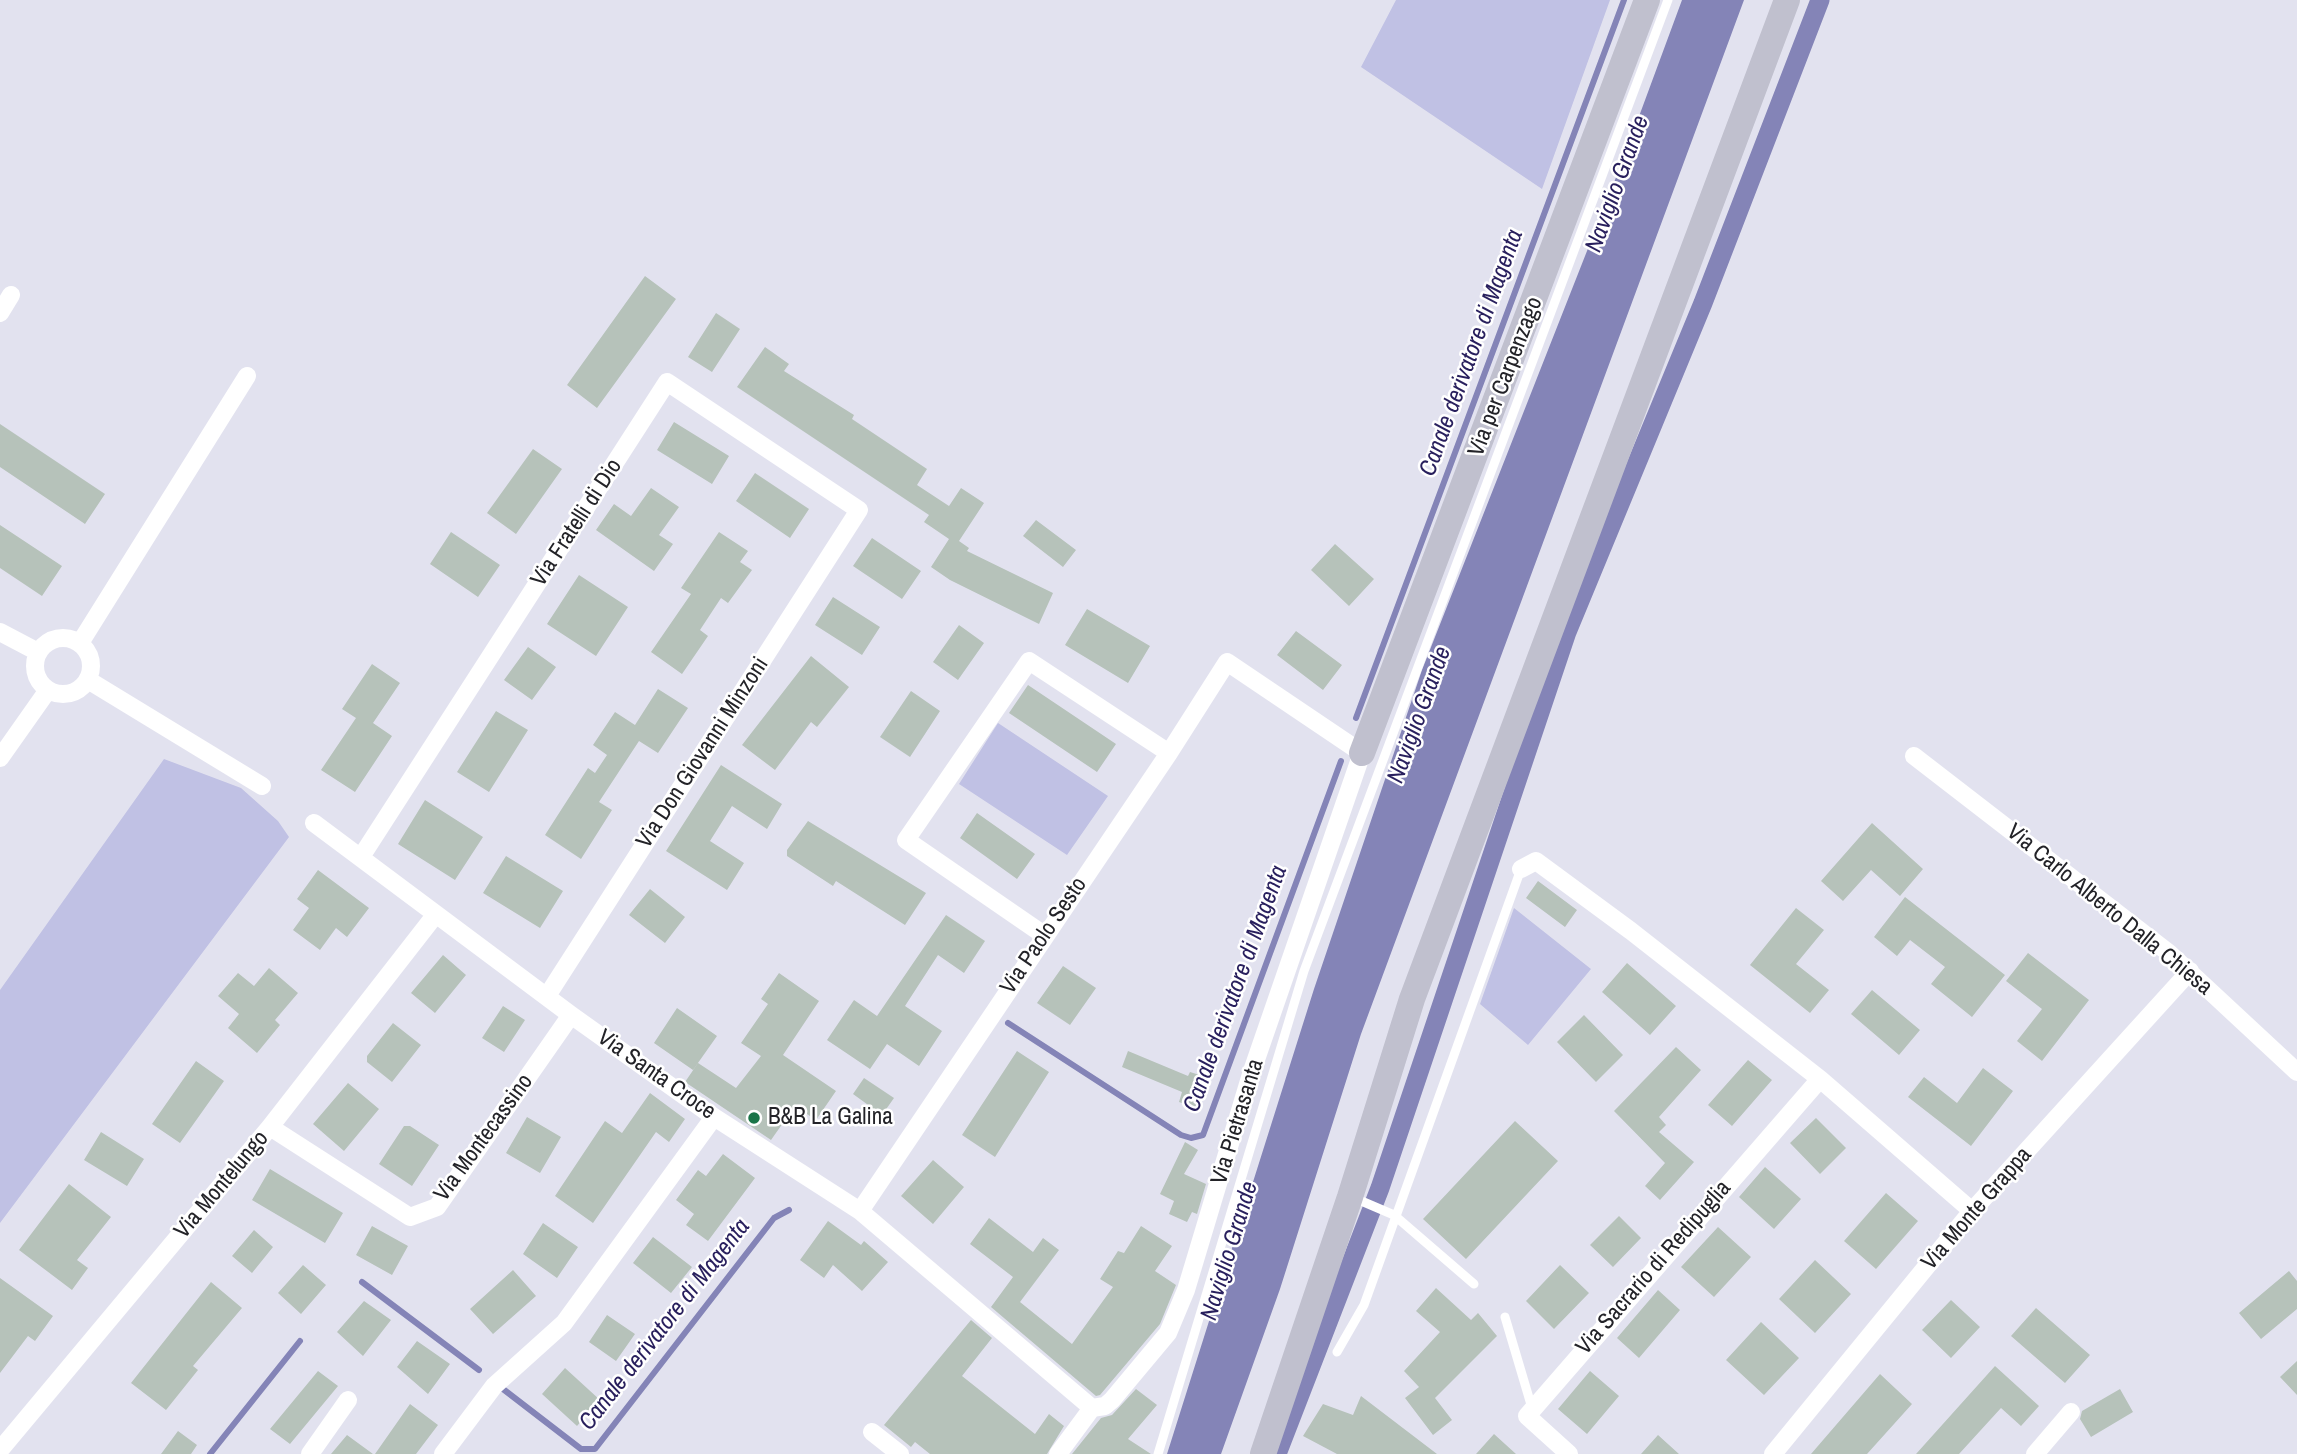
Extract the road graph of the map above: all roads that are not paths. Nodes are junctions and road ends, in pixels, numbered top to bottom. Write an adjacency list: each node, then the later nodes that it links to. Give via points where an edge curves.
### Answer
1 (1647, 0): 14 (street, Via per Carpenzago)
2 (1668, 0): 47 (lane, via 1304,971)
3 (1787, 0): 30 (street, via 1412,999)
4 (11, 295): 5 (street)
5 (0, 313)
6 (247, 376): 9 (street)
7 (859, 510): 19 (street, Via Fratelli di Dio, via 667,382); 24 (street, Via Don Giovanni Minzoni)
8 (0, 632): 10 (street)
9 (80, 643): 10 (street, via 52,639); 11 (street, via 90,656)
10 (38, 652): 12 (street, via 37,677)
11 (88, 680): 12 (street, via 66,695); 17 (street)
12 (48, 690): 16 (street)
13 (1169, 753): 14 (street, Via Paolo Sesto, via 1227,662); 22 (street, Via Paolo Sesto); 22 (street, via 1029,661 906,840)
14 (1362, 753): 38 (street, Via Pietrasanta, via 1251,1074 1186,1290 1168,1333 1112,1400)
15 (1914, 756): 23 (street, Via Carlo Alberto Dalla Chiesa)
16 (0, 758)
17 (262, 786)
18 (314, 823): 19 (street, Via Santa Croce)
19 (361, 857): 21 (street, Via Santa Croce)
20 (1521, 869): 27 (street, via 1536,861); 33 (lane)
21 (436, 914): 24 (street, Via Santa Croce); 29 (street, Via Montelungo)
22 (1044, 935): 31 (street, Via Paolo Sesto)
23 (2190, 971): 26 (street, Via Carlo Alberto Dalla Chiesa); 32 (street, Via Monte Grappa)
24 (547, 996): 25 (street, Via Santa Croce)
25 (571, 1015): 28 (street, Via Santa Croce); 29 (street, Via Montecassino, via 437,1206 410,1217)
26 (2297, 1072)
27 (1820, 1079): 32 (street); 39 (street, Via Sacrario di Redipuglia)
28 (714, 1117): 31 (street, Via Santa Croce); 44 (street, via 564,1323 494,1386)
29 (270, 1127): 42 (street, Via Montelungo)
30 (1350, 1197): 33 (lane); 48 (street)
31 (860, 1211): 38 (street, Via Santa Croce)
32 (1972, 1211): 50 (street, Via Monte Grappa)
33 (1394, 1215): 34 (lane); 36 (lane, via 1364,1305)
34 (1474, 1284)
35 (1505, 1317): 39 (lane)
36 (1337, 1352)
37 (348, 1400): 43 (street)
38 (1092, 1408): 46 (street, Via Pietrasanta)
39 (1532, 1408): 49 (street, via 1527,1416)
40 (2071, 1412): 51 (street)
41 (872, 1432): 45 (street)
42 (0, 1450)
43 (310, 1454)
44 (443, 1454)
45 (900, 1454)
46 (1058, 1454)
47 (1158, 1454)
48 (1263, 1454)
49 (1569, 1454)
50 (1773, 1454)
51 (2035, 1454)

